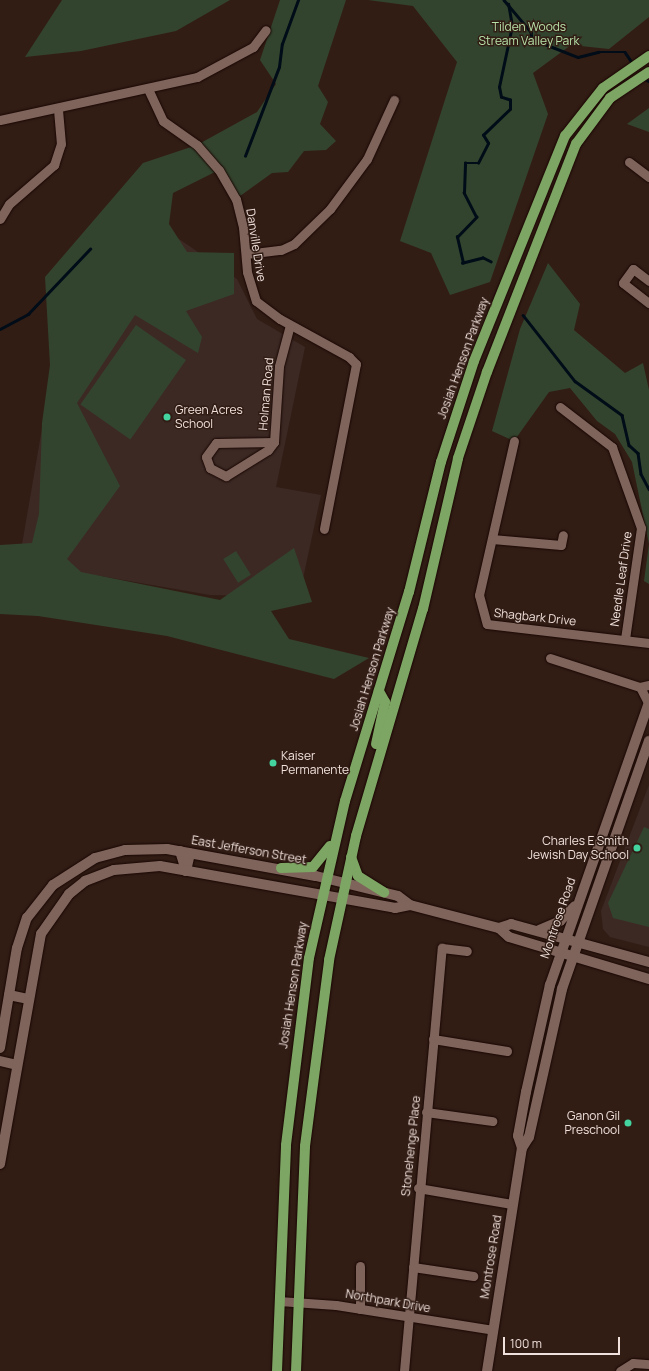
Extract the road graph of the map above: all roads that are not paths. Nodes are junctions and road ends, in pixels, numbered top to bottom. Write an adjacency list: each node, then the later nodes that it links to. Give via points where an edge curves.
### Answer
1 (266, 30): 4 (street, via 253,47 226,65 197,77)
2 (649, 56): 26 (main road, Josiah Henson Parkway, via 621,73 587,104 563,140 474,360 447,440 409,592)
3 (649, 72): 29 (main road, via 603,106 576,144 487,372 458,458 423,609)
4 (148, 89): 6 (street); 11 (street, Danville Drive, via 163,121 197,145 219,170 239,208)
5 (394, 100): 11 (street, via 367,159 330,209 294,244 281,250)
6 (58, 108): 7 (street); 10 (street, via 61,144 54,165 8,204)
7 (0, 120)
8 (629, 162): 9 (street)
9 (649, 177)
10 (0, 219)
11 (246, 254): 14 (street, Danville Drive, via 247,272 256,301)
12 (649, 281): 13 (street, via 633,269 623,283)
13 (649, 303)
14 (290, 325): 17 (street, Holman Road, via 279,366); 18 (street, Danville Drive, via 356,364)
15 (560, 407): 21 (street, Needle Leaf Drive, via 612,448 641,528)
16 (514, 441): 20 (street, Shagbark Drive)
17 (274, 442): 17 (street, Holman Road, via 248,465 226,476 210,468 206,457 216,444)
18 (324, 529)
19 (563, 534): 20 (street, via 561,545)
20 (492, 539): 21 (street, Shagbark Drive, via 478,595 487,624)
21 (625, 639): 22 (street, Shagbark Drive)
22 (649, 643)
23 (550, 658): 25 (street)
24 (649, 685): 25 (street)
25 (640, 687): 27 (street)
26 (378, 691): 29 (main road, via 385,702); 30 (main road, Josiah Henson Parkway)
27 (649, 704): 41 (street, Montrose Road)
28 (649, 740): 45 (street, Montrose Road)
29 (374, 768): 32 (main road)
30 (336, 834): 33 (main road, via 316,866 304,869); 35 (main road, Josiah Henson Parkway)
31 (185, 852): 33 (street, East Jefferson Street); 34 (street); 51 (street, East Jefferson Street, via 125,850 80,865 46,892 27,918 17,948)
32 (351, 855): 36 (main road); 37 (main road, via 358,876)
33 (281, 868): 35 (street, East Jefferson Street)
34 (186, 870): 38 (street, East Jefferson Street); 52 (street, East Jefferson Street, via 137,866 90,878 63,900 44,927)
35 (326, 878): 36 (street, East Jefferson Street); 38 (main road, Josiah Henson Parkway)
36 (344, 883): 37 (street, East Jefferson Street); 39 (main road)
37 (384, 892): 40 (street, East Jefferson Street, via 398,896)
38 (323, 893): 39 (street, East Jefferson Street); 67 (main road, Josiah Henson Parkway, via 294,1063 286,1145)
39 (341, 897): 40 (street, East Jefferson Street, via 395,908); 68 (main road, via 320,1014 306,1139)
40 (410, 905): 42 (street, East Jefferson Street)
41 (576, 905): 43 (street, via 560,921); 44 (street, Montrose Road)
42 (499, 928): 43 (street, East Jefferson Street, via 512,924); 47 (street, East Jefferson Street, via 509,937)
43 (539, 930): 44 (street, East Jefferson Street)
44 (565, 937): 45 (street, East Jefferson Street); 47 (street, Montrose Road)
45 (578, 941): 48 (street, Montrose Road); 49 (street, East Jefferson Street)
46 (467, 951): 53 (street, Stonehenge Place, via 442,948)
47 (560, 952): 48 (street, East Jefferson Street); 60 (street, Montrose Road, via 526,1092 518,1136)
48 (573, 956): 50 (street, East Jefferson Street); 60 (street, Montrose Road, via 550,1039 529,1137)
49 (649, 962)
50 (649, 979)
51 (9, 995): 52 (street); 54 (street)
52 (28, 999): 57 (street)
53 (433, 1039): 55 (street); 58 (street, Stonehenge Place)
54 (0, 1048)
55 (507, 1051)
56 (0, 1061): 57 (street)
57 (17, 1065): 61 (street)
58 (426, 1112): 59 (street); 62 (street, Stonehenge Place)
59 (492, 1121)
60 (522, 1148): 63 (street, Montrose Road)
61 (0, 1164)
62 (418, 1188): 63 (street); 65 (street, Stonehenge Place)
63 (512, 1204): 71 (street, Montrose Road)
64 (360, 1266): 69 (street)
65 (413, 1267): 66 (street); 70 (street, Stonehenge Place)
66 (473, 1276)
67 (279, 1300): 68 (street, Northpark Drive); 73 (main road, Josiah Henson Parkway)
68 (298, 1301): 69 (street, Northpark Drive); 74 (main road)
69 (360, 1309): 70 (street, Northpark Drive)
70 (406, 1317): 71 (street, Northpark Drive); 75 (street, Stonehenge Place)
71 (493, 1330): 76 (street, Montrose Road)
72 (649, 1364): 77 (street, via 633,1363)
73 (276, 1371)
74 (296, 1371)
75 (404, 1371)
76 (487, 1371)
77 (620, 1371)

